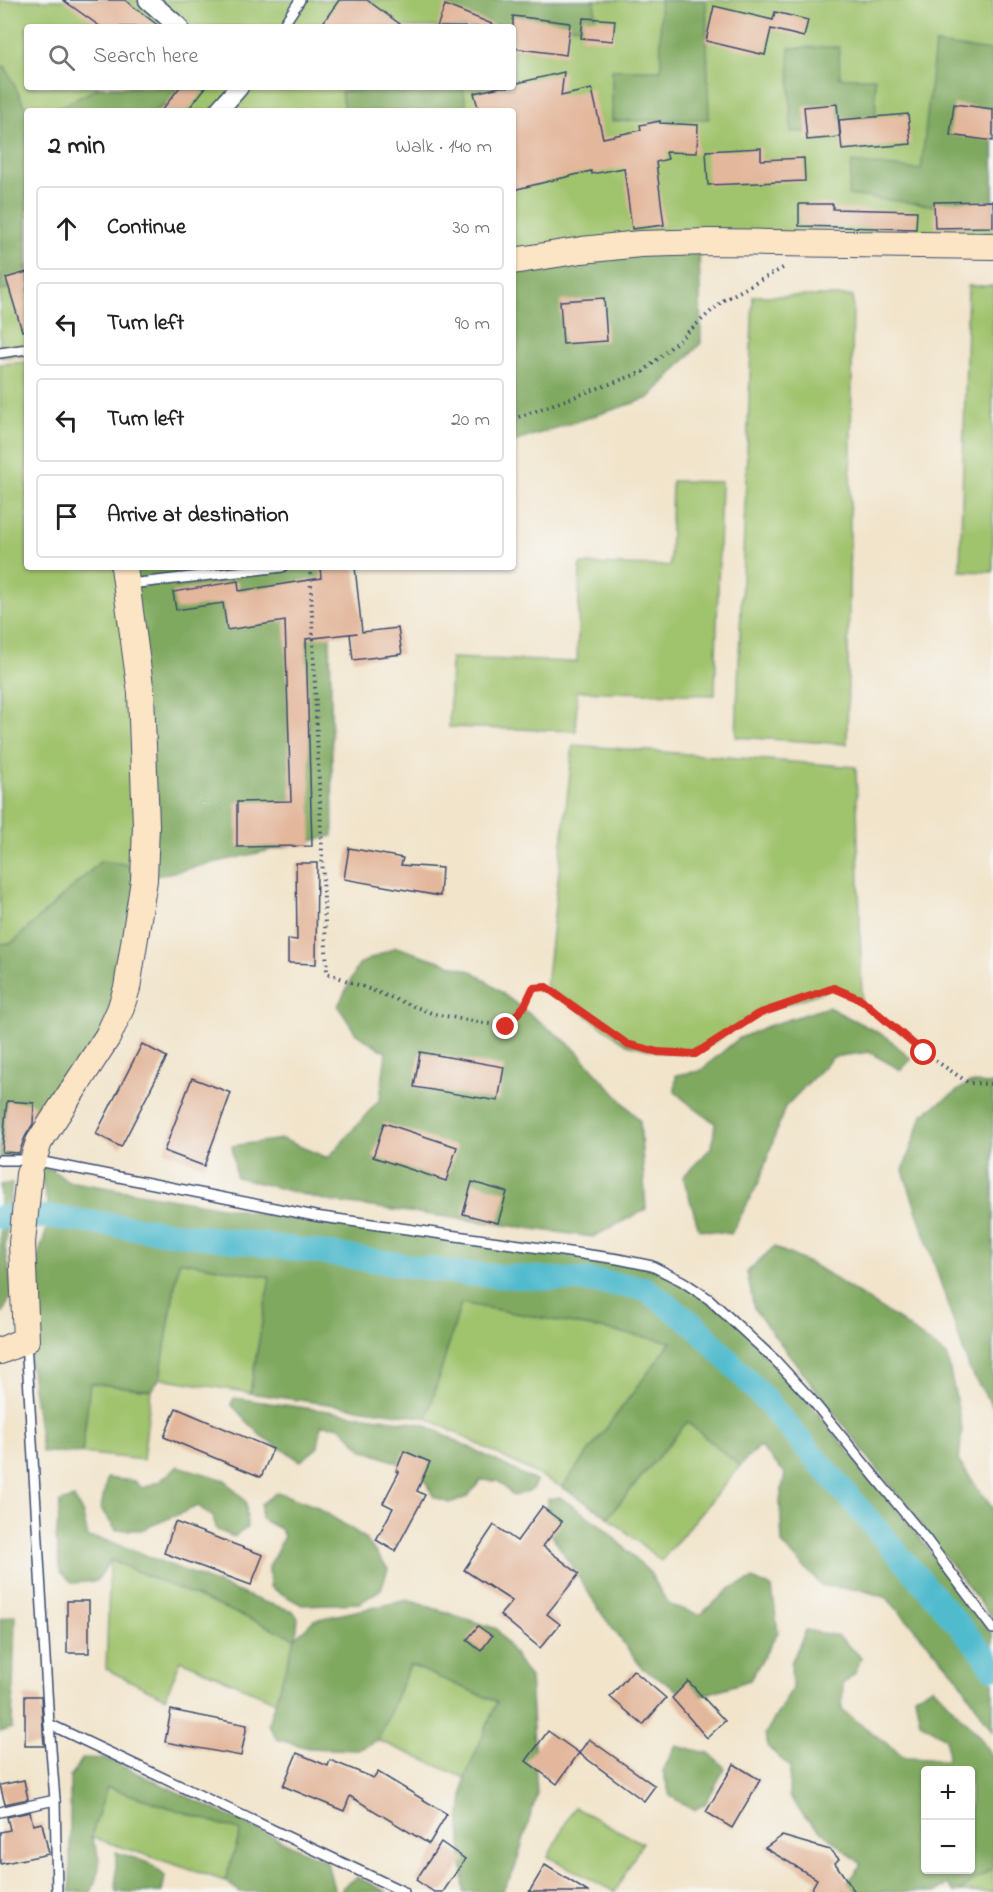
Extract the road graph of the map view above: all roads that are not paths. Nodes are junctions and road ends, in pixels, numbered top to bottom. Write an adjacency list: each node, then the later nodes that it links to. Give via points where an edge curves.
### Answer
1 (300, 0): 4 (lane)
2 (151, 1): 3 (street)
3 (176, 24)
4 (284, 24)
5 (236, 90): 6 (street)
6 (221, 108)
7 (993, 246): 8 (street, via 663,244 582,250)
8 (516, 261)
9 (24, 349): 10 (lane)
10 (0, 353)
11 (223, 570): 12 (lane)
12 (125, 575): 14 (street, via 141,693 147,853 129,977 108,1036 39,1142)
13 (0, 1160): 14 (lane)
14 (31, 1167): 15 (street, via 22,1243); 17 (lane, via 315,1216 652,1266 709,1299 775,1360 926,1539)
15 (26, 1340): 16 (street); 18 (lane)
16 (0, 1351)
17 (993, 1629)
18 (49, 1724): 19 (lane); 22 (lane)
19 (55, 1800): 20 (lane); 21 (lane)
20 (0, 1812)
21 (57, 1892)
22 (404, 1892)

